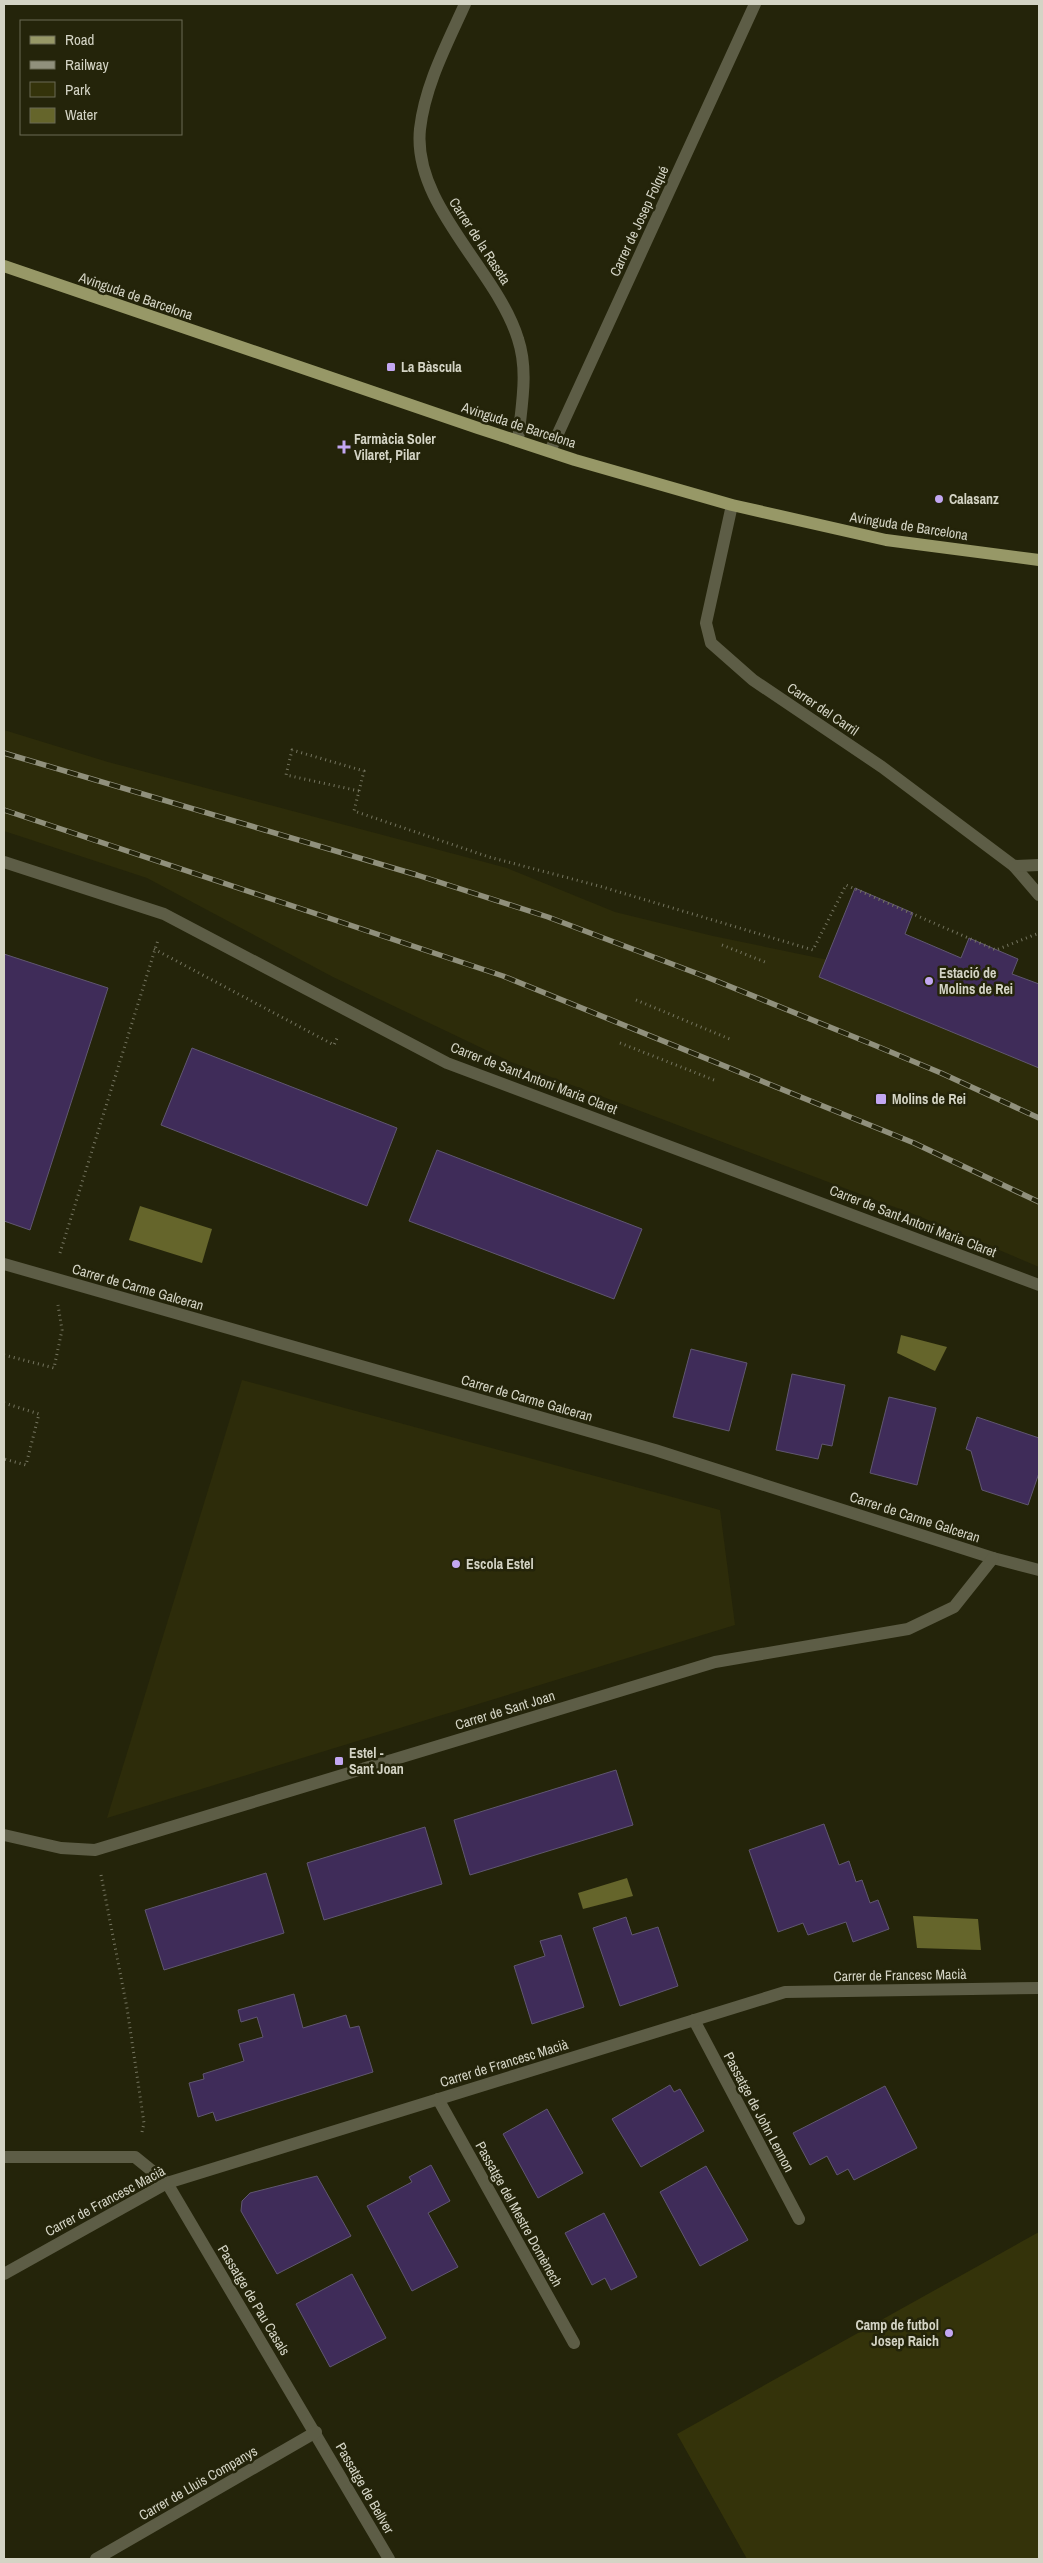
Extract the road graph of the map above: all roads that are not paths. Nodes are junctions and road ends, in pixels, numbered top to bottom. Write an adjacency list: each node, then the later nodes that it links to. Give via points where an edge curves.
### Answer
1 (465, 4): 4 (street, Carrer de la Raseta, via 427,91 420,130 423,163 436,201 509,315 519,340 524,368)
2 (755, 4): 5 (street, Carrer de Josep Folqué)
3 (4, 266): 4 (main road, Avinguda de Barcelona)
4 (518, 441): 5 (main road, Avinguda de Barcelona)
5 (550, 451): 6 (main road, Avinguda de Barcelona)
6 (732, 505): 7 (main road, Avinguda de Barcelona, via 886,540); 10 (street, Carrer del Carril, via 706,623 711,644 753,680 882,767)
7 (1039, 560)
8 (4, 862): 13 (street, Carrer de Sant Antoni Maria Claret, via 164,914 448,1063)
9 (1039, 865): 10 (street)
10 (1014, 866): 11 (street, Carrer del Carril)
11 (1039, 895)
12 (4, 1264): 14 (street, Carrer de Carme Galceran, via 655,1450)
13 (1039, 1285)
14 (993, 1558): 15 (street, Carrer de Carme Galceran); 16 (street, Carrer de Sant Joan, via 954,1607 908,1629 716,1662 96,1850 45,1845)
15 (1039, 1570)
16 (4, 1835)
17 (1039, 1988): 18 (street, Carrer de Francesc Macià, via 785,1992)
18 (694, 2020): 19 (street, Carrer de Francesc Macià); 22 (street, Passatge de John Lennon)
19 (438, 2099): 21 (street, Carrer de Francesc Macià); 24 (street, Passatge del Mestre Domènech)
20 (4, 2158): 21 (street, via 135,2157)
21 (167, 2183): 23 (street, Carrer de Francesc Macià); 25 (street, Passatge de Pau Casals)
22 (799, 2219)
23 (4, 2274)
24 (574, 2343)
25 (316, 2432): 26 (street, Carrer de Lluis Companys); 27 (street, Passatge de Bellver)
26 (96, 2559)
27 (389, 2559)

